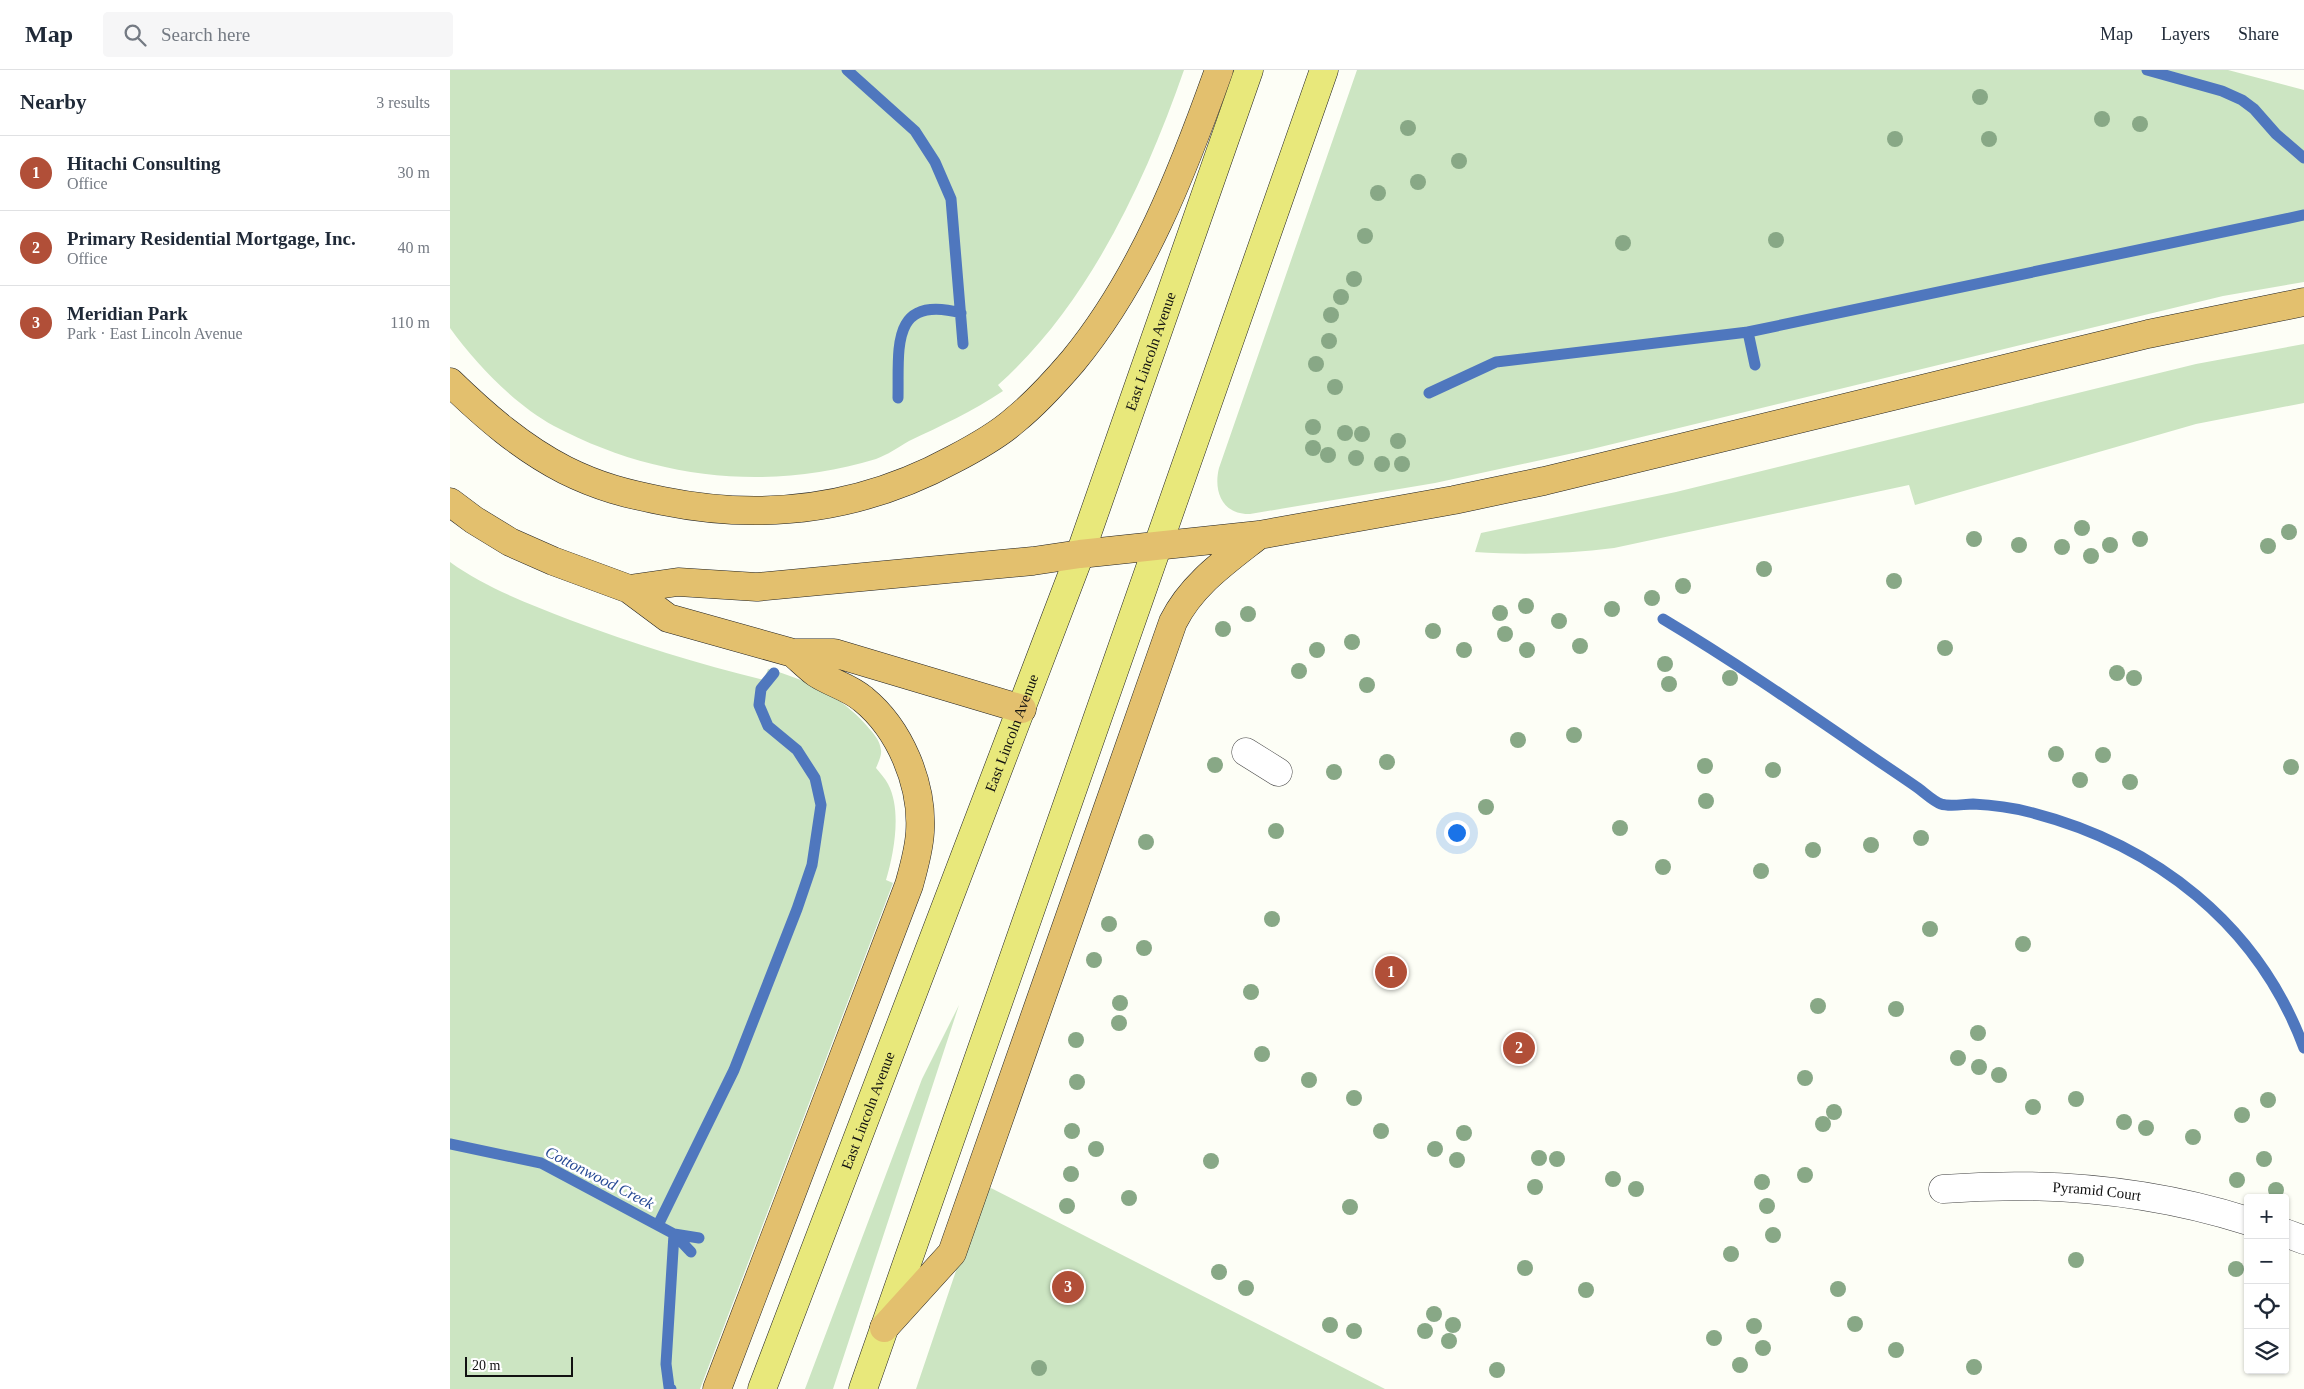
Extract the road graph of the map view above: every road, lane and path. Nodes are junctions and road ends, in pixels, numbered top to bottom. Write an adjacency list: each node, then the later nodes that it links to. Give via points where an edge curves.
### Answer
1 (1219, 70): 5 (highway, via 1163,210 1131,274 1087,343 1015,421 973,449 901,485 823,506 749,512 690,507 615,492 564,470 516,440)
2 (1248, 70): 9 (main road, East Lincoln Avenue)
3 (1324, 70): 8 (main road)
4 (2304, 302): 7 (highway, via 2148,334 1544,480)
5 (450, 382)
6 (450, 502): 10 (highway, via 510,542 553,562)
7 (1259, 536): 8 (highway); 19 (highway, via 1198,586 1173,622 952,1253)
8 (1157, 547): 9 (highway); 19 (main road)
9 (1080, 554): 10 (highway, via 757,588 678,582); 12 (main road, East Lincoln Avenue)
10 (629, 589): 11 (highway, via 668,618)
11 (793, 653): 12 (highway, via 834,653); 20 (highway, via 816,673 863,699 882,718 914,779 920,831 909,885)
12 (1022, 709): 21 (main road, East Lincoln Avenue)
13 (1246, 752): 14 (street)
14 (1278, 772)
15 (1944, 1189): 16 (street, Pyramid Court, via 2002,1185 2062,1187 2156,1199)
16 (2244, 1220)
17 (2289, 1234): 18 (street)
18 (2304, 1240)
19 (884, 1328): 22 (main road)
20 (717, 1389)
21 (762, 1389)
22 (863, 1389)

